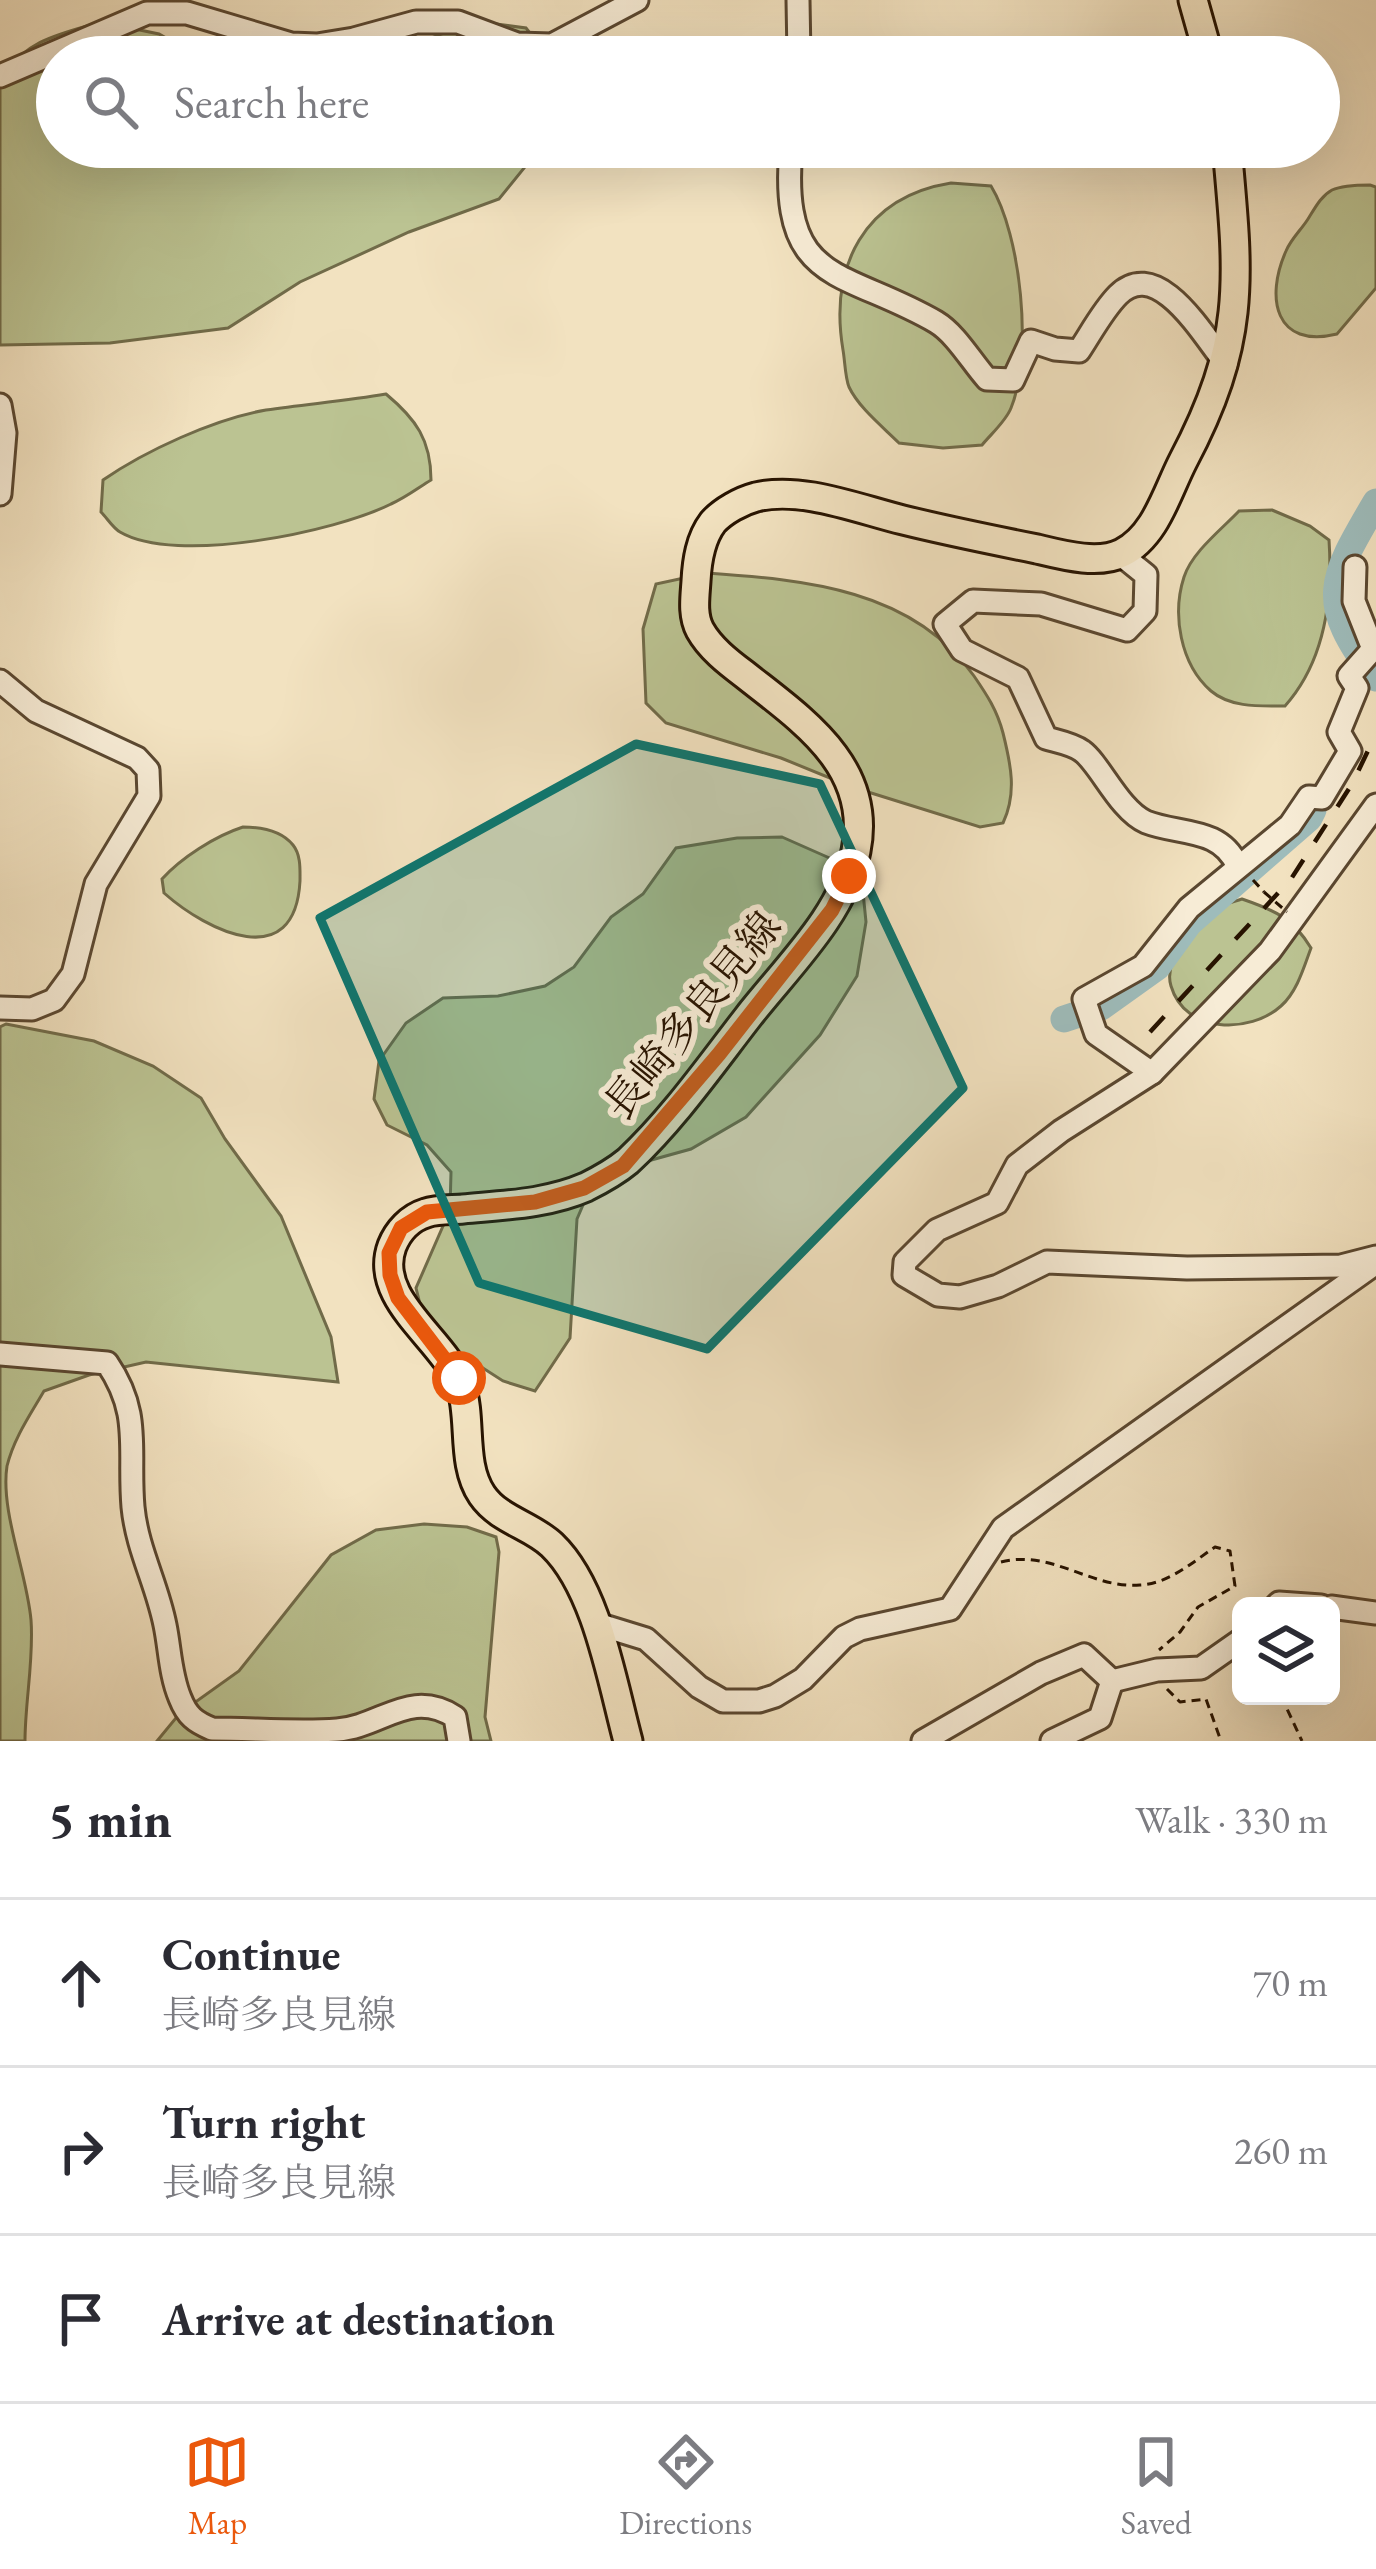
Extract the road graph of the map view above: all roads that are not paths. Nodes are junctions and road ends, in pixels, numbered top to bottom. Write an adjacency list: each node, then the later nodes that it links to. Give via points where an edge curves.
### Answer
1 (637, 0): 8 (street)
2 (798, 0): 9 (street)
3 (1192, 0): 10 (main road)
4 (93, 36): 5 (street, via 147,13 187,13)
5 (264, 36)
6 (365, 36): 7 (street, via 416,22 458,22)
7 (496, 36)
8 (569, 36)
9 (799, 36)
10 (1203, 36)
11 (36, 61): 12 (street)
12 (0, 76)
13 (791, 168): 15 (street, via 791,204 808,254 834,277 941,325 987,379 1013,380 1030,340 1079,351 1130,285 1172,295)
14 (1229, 168): 15 (main road, via 1238,266)
15 (1226, 364): 18 (main road, via 1150,530)
16 (0, 406): 17 (street)
17 (0, 494)
18 (1120, 554): 23 (street, via 1146,575 1145,610 1127,630 1041,604 974,601 945,624 962,650 1018,678 1046,737 1083,751 1143,821 1197,832 1230,850); 30 (main road, 長崎多良見線, via 1078,558 790,495 734,506 700,548 699,628 719,655 817,731 854,791 857,847 849,876 832,910 623,1166 535,1202 427,1212 401,1228 389,1253 398,1298 459,1378 478,1491 495,1511 549,1542)
19 (1355, 567): 20 (street, via 1354,601)
20 (1373, 649): 23 (street, via 1349,676 1357,688 1340,732 1350,751 1322,798 1309,797 1290,825)
21 (0, 681): 24 (street, via 36,711 137,758 148,770 149,796 96,884 64,987 32,1009)
22 (1376, 805): 25 (street, via 1270,952)
23 (1237, 866): 25 (street, via 1143,966 1084,999 1096,1034)
24 (0, 1008)
25 (1152, 1073): 26 (street, via 1016,1165 997,1203 937,1230 905,1262 904,1275 959,1297 1047,1262 1187,1268)
26 (1376, 1260): 30 (street, via 1003,1528 950,1610 860,1628 775,1696 724,1701 646,1639)
27 (0, 1354): 33 (street, via 107,1363 123,1386 139,1547 180,1700 194,1721 212,1729 342,1730 412,1706 438,1706 454,1717)
28 (1340, 1608): 29 (street)
29 (1376, 1613)
30 (594, 1623): 34 (main road, 長崎多良見線)
31 (1232, 1646): 32 (street, via 1201,1668)
32 (1112, 1681): 35 (street, via 1084,1655); 36 (street, via 1100,1718)
33 (459, 1741)
34 (628, 1741)
35 (923, 1741)
36 (1052, 1741)

